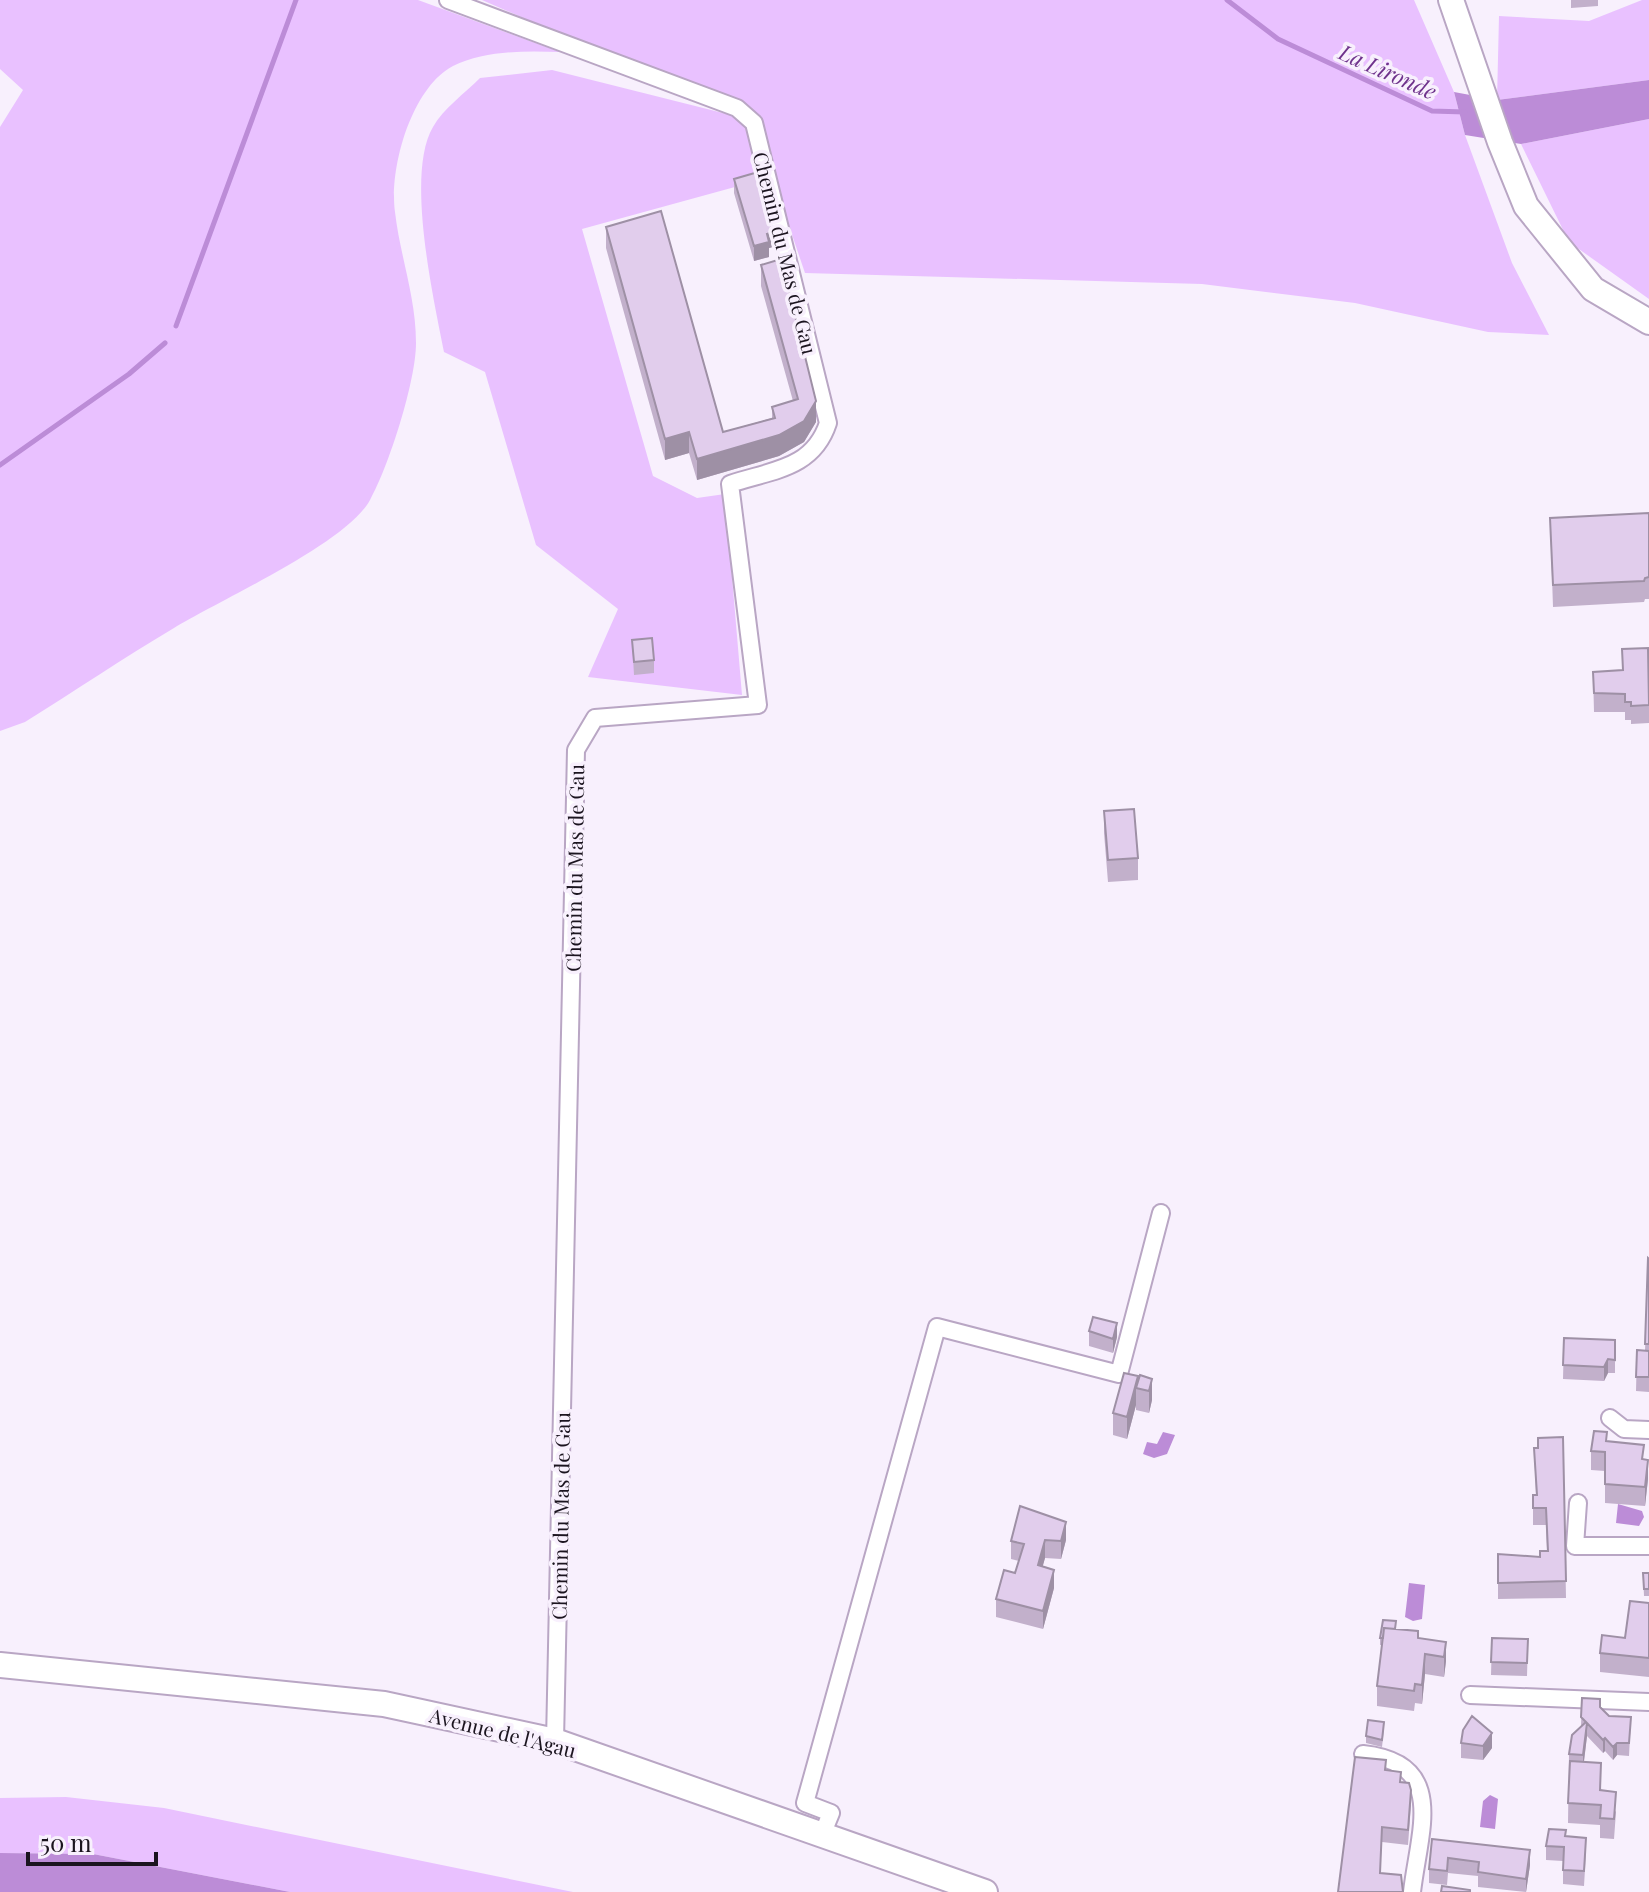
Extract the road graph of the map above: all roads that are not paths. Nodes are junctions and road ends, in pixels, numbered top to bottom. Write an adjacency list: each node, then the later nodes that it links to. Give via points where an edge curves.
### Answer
1 (448, 0): 12 (street, Chemin du Mas de Gau, via 737,108 754,123 828,423 808,458 730,484 758,705 595,718 576,750)
2 (1451, 0): 3 (street, via 1526,206 1593,289)
3 (1649, 322)
4 (1161, 1213): 14 (street, via 1119,1374 937,1327 805,1803 831,1813)
5 (1610, 1418): 6 (street, via 1624,1429)
6 (1649, 1430)
7 (1578, 1503): 8 (street, via 1575,1546)
8 (1649, 1546)
9 (0, 1665): 12 (street, Avenue de l'Agau, via 384,1704)
10 (1470, 1695): 11 (street)
11 (1649, 1702)
12 (555, 1741): 14 (street, Avenue de l'Agau)
13 (1363, 1754): 16 (street, via 1402,1763 1418,1782 1422,1803)
14 (822, 1835): 15 (street, Avenue de l'Agau)
15 (985, 1892)
16 (1412, 1892)

